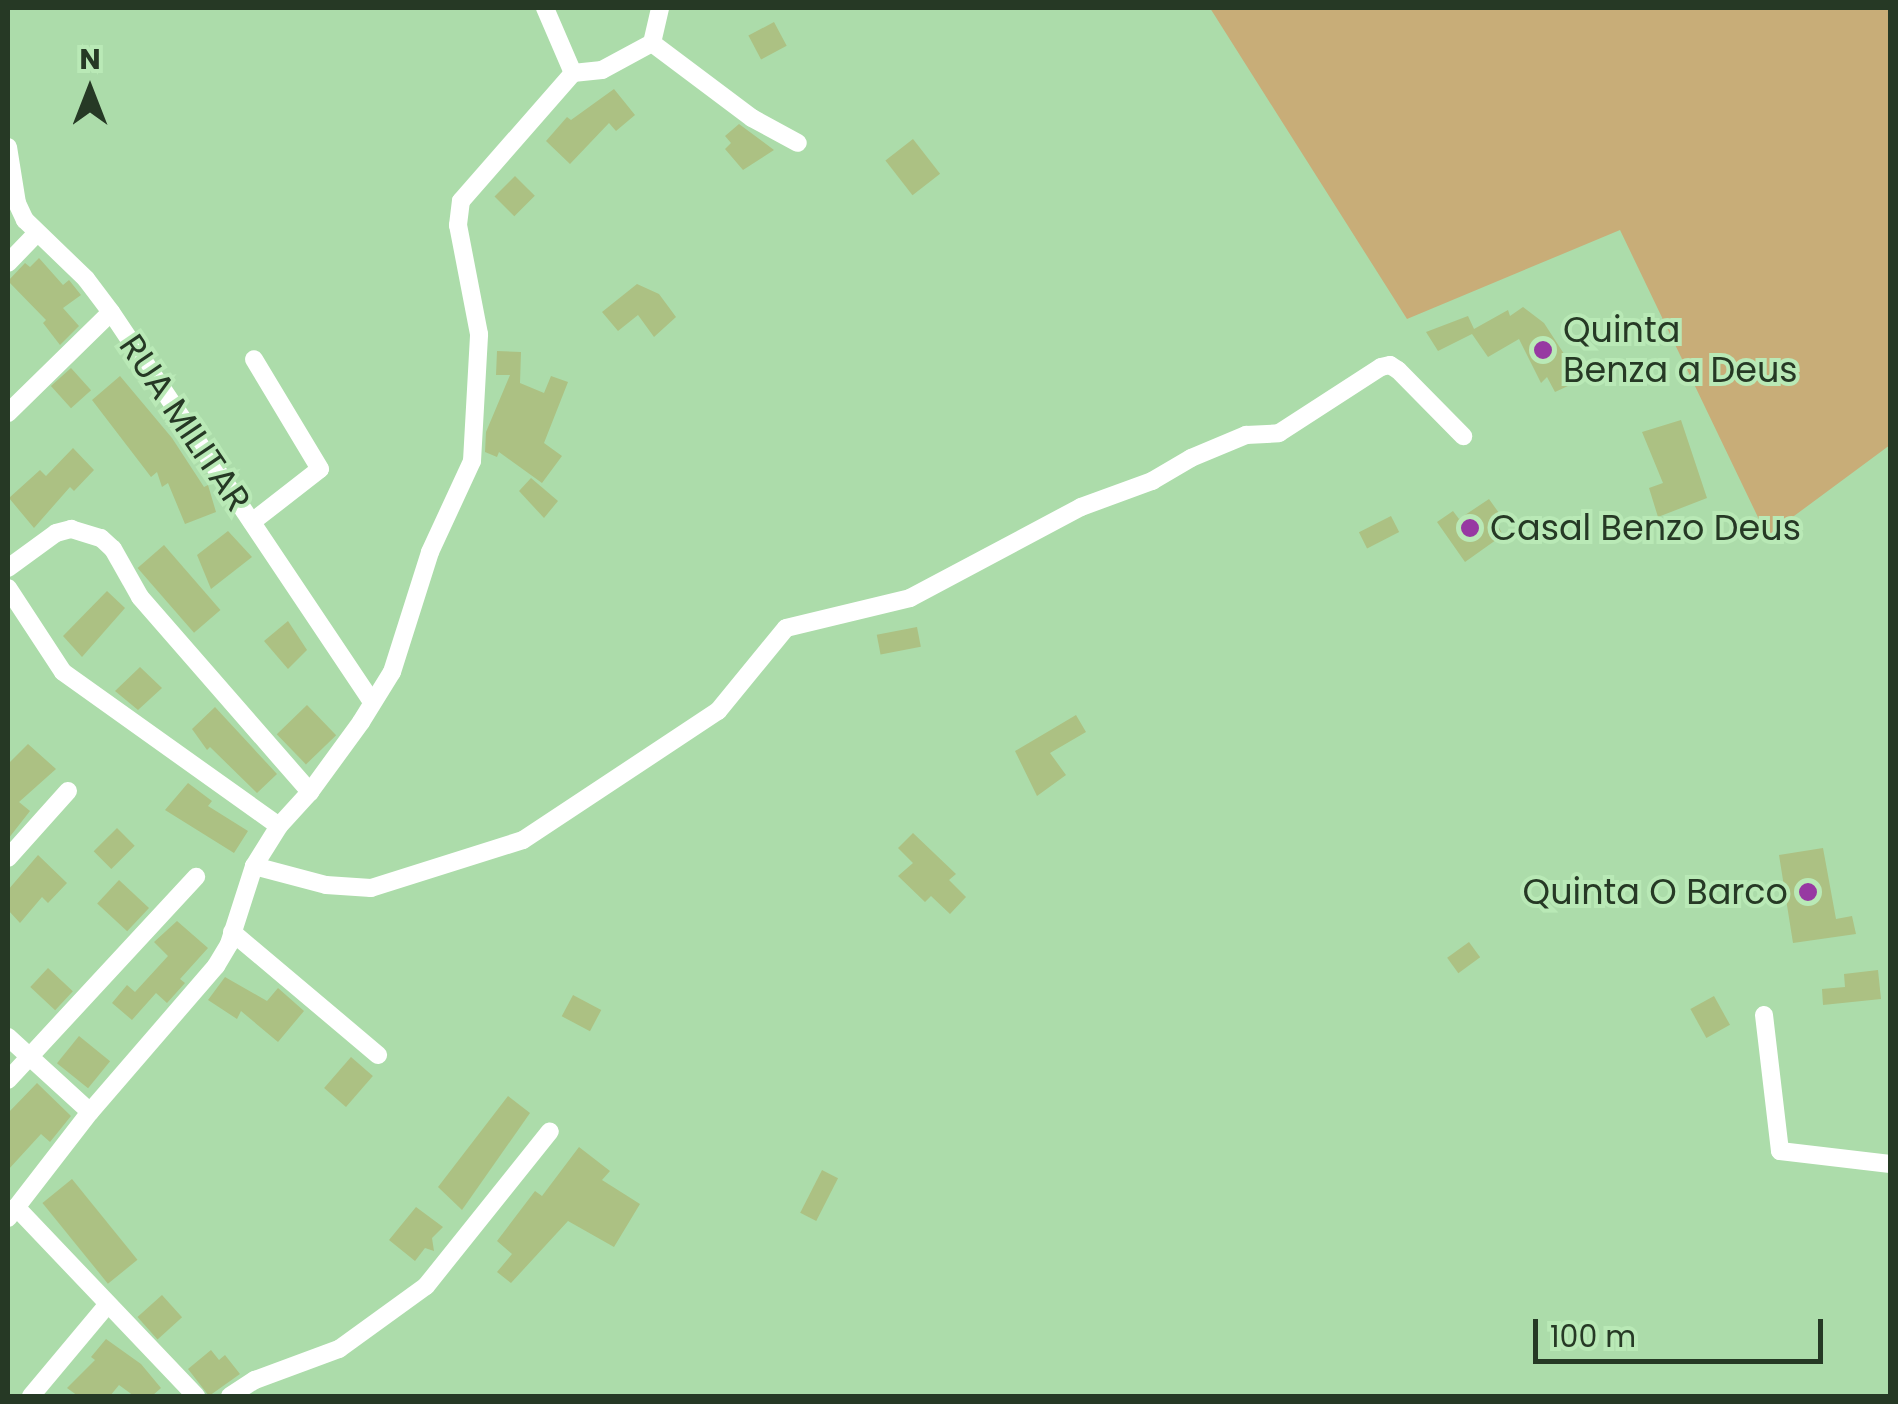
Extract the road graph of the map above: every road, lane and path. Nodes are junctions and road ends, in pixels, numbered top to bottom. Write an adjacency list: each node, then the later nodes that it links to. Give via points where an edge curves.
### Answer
1 (544, 8): 4 (street)
2 (660, 8): 3 (street)
3 (652, 43): 4 (street, via 602,70); 5 (street, via 752,118)
4 (573, 73): 16 (street, via 460,200 458,226 479,334 472,461 430,552 392,672)
5 (798, 143)
6 (8, 147): 7 (street, RUA MILITAR, via 17,204)
7 (37, 234): 8 (street); 9 (street, RUA MILITAR)
8 (8, 263)
9 (111, 312): 11 (street); 13 (street, RUA MILITAR)
10 (254, 359): 13 (street, via 320,469)
11 (8, 413)
12 (1463, 436): 21 (street, via 1398,370 1381,366 1278,433 1246,435 1190,458 910,598 786,628 718,711 523,840 371,888 326,886)
13 (252, 522): 16 (street, RUA MILITAR)
14 (8, 568): 18 (street, via 56,532 101,538 140,597)
15 (8, 588): 19 (street, via 63,672)
16 (372, 702): 18 (street)
17 (68, 791): 20 (street)
18 (310, 792): 19 (street)
19 (279, 826): 21 (street)
20 (8, 858)
21 (254, 866): 23 (street)
22 (196, 877): 27 (street)
23 (232, 932): 26 (street); 29 (street, via 198,990)
24 (1764, 1015): 31 (street, via 1780,1151)
25 (8, 1037): 27 (street)
26 (378, 1055)
27 (30, 1057): 28 (street); 29 (street)
28 (8, 1080)
29 (90, 1112): 32 (street)
30 (550, 1131): 36 (street, via 426,1286 339,1349)
31 (1890, 1164)
32 (12, 1213): 33 (street)
33 (107, 1305): 34 (street); 35 (street)
34 (31, 1396)
35 (196, 1396)
36 (230, 1396)

